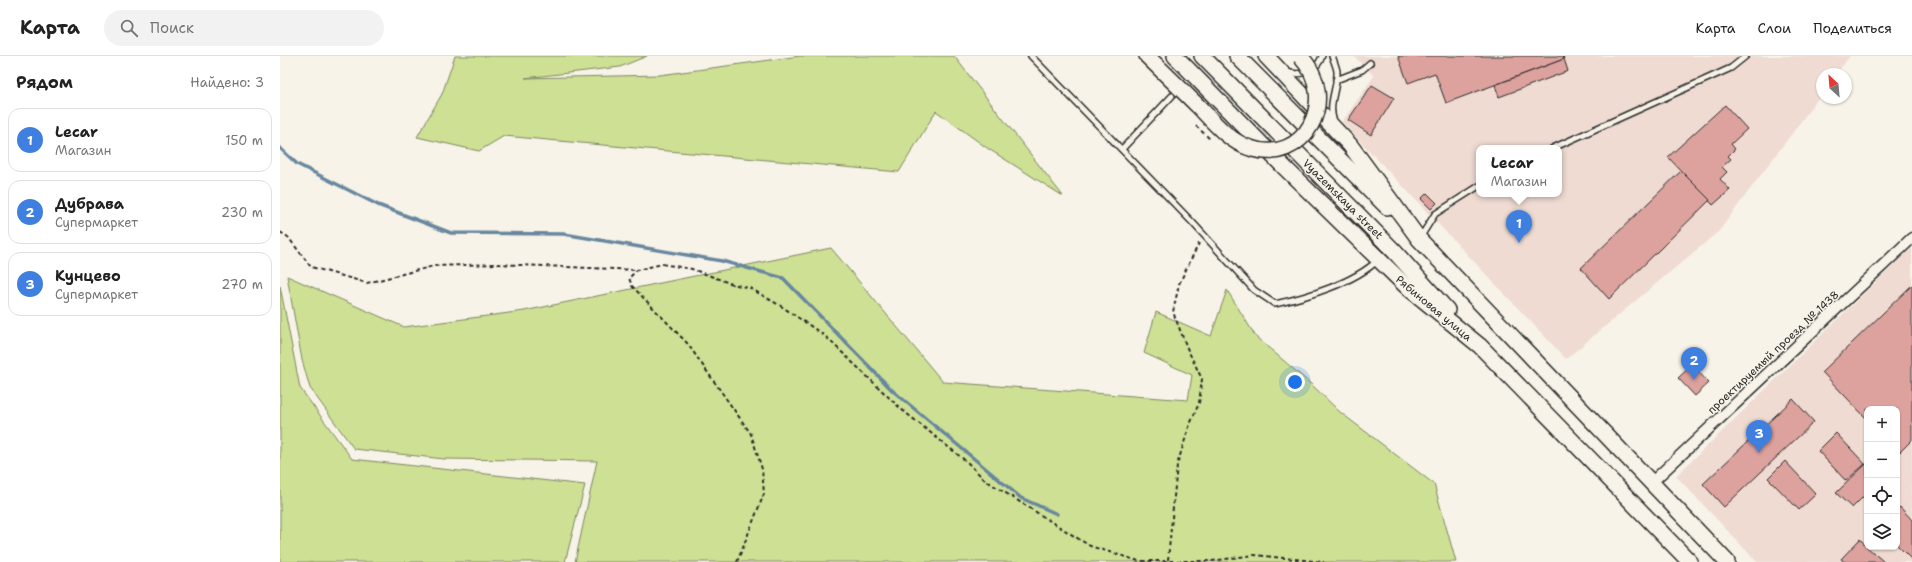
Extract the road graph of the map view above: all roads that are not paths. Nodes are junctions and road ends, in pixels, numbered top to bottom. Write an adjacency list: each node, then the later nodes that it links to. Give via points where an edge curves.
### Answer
1 (1031, 56): 17 (lane)
2 (1146, 56): 7 (main road, bridge, via 1231,138 1243,146 1260,151 1279,149 1291,144 1302,136 1313,121 1318,103 1317,85)
3 (1176, 56): 21 (main road, Рябиновая улица, via 1284,168)
4 (1202, 56): 22 (main road, Vyazemskaya street, via 1394,251)
5 (1237, 56): 20 (main road)
6 (1266, 56): 12 (main road)
7 (1300, 56)
8 (1322, 56): 12 (lane, via 1319,63 1304,74 1294,74)
9 (1332, 56): 13 (lane, via 1337,71)
10 (1746, 56): 16 (lane, via 1731,68)
11 (1370, 62): 13 (lane, via 1362,70)
12 (1277, 67): 15 (main road)
13 (1336, 80): 15 (lane, via 1332,117)
14 (1172, 96): 17 (lane)
15 (1350, 145): 20 (main road)
16 (1560, 145)
17 (1122, 149): 21 (lane, via 1254,290 1275,304 1308,297 1363,272)
18 (1476, 188): 20 (lane, via 1436,214)
19 (1912, 238): 23 (street, проектируемый проезд № 1438)
20 (1419, 239): 23 (main road)
21 (1379, 260): 22 (main road, Рябиновая улица, via 1406,286)
22 (1480, 346): 24 (main road, Рябиновая улица)
23 (1651, 483): 25 (main road)
24 (1685, 559)
25 (1727, 562)

